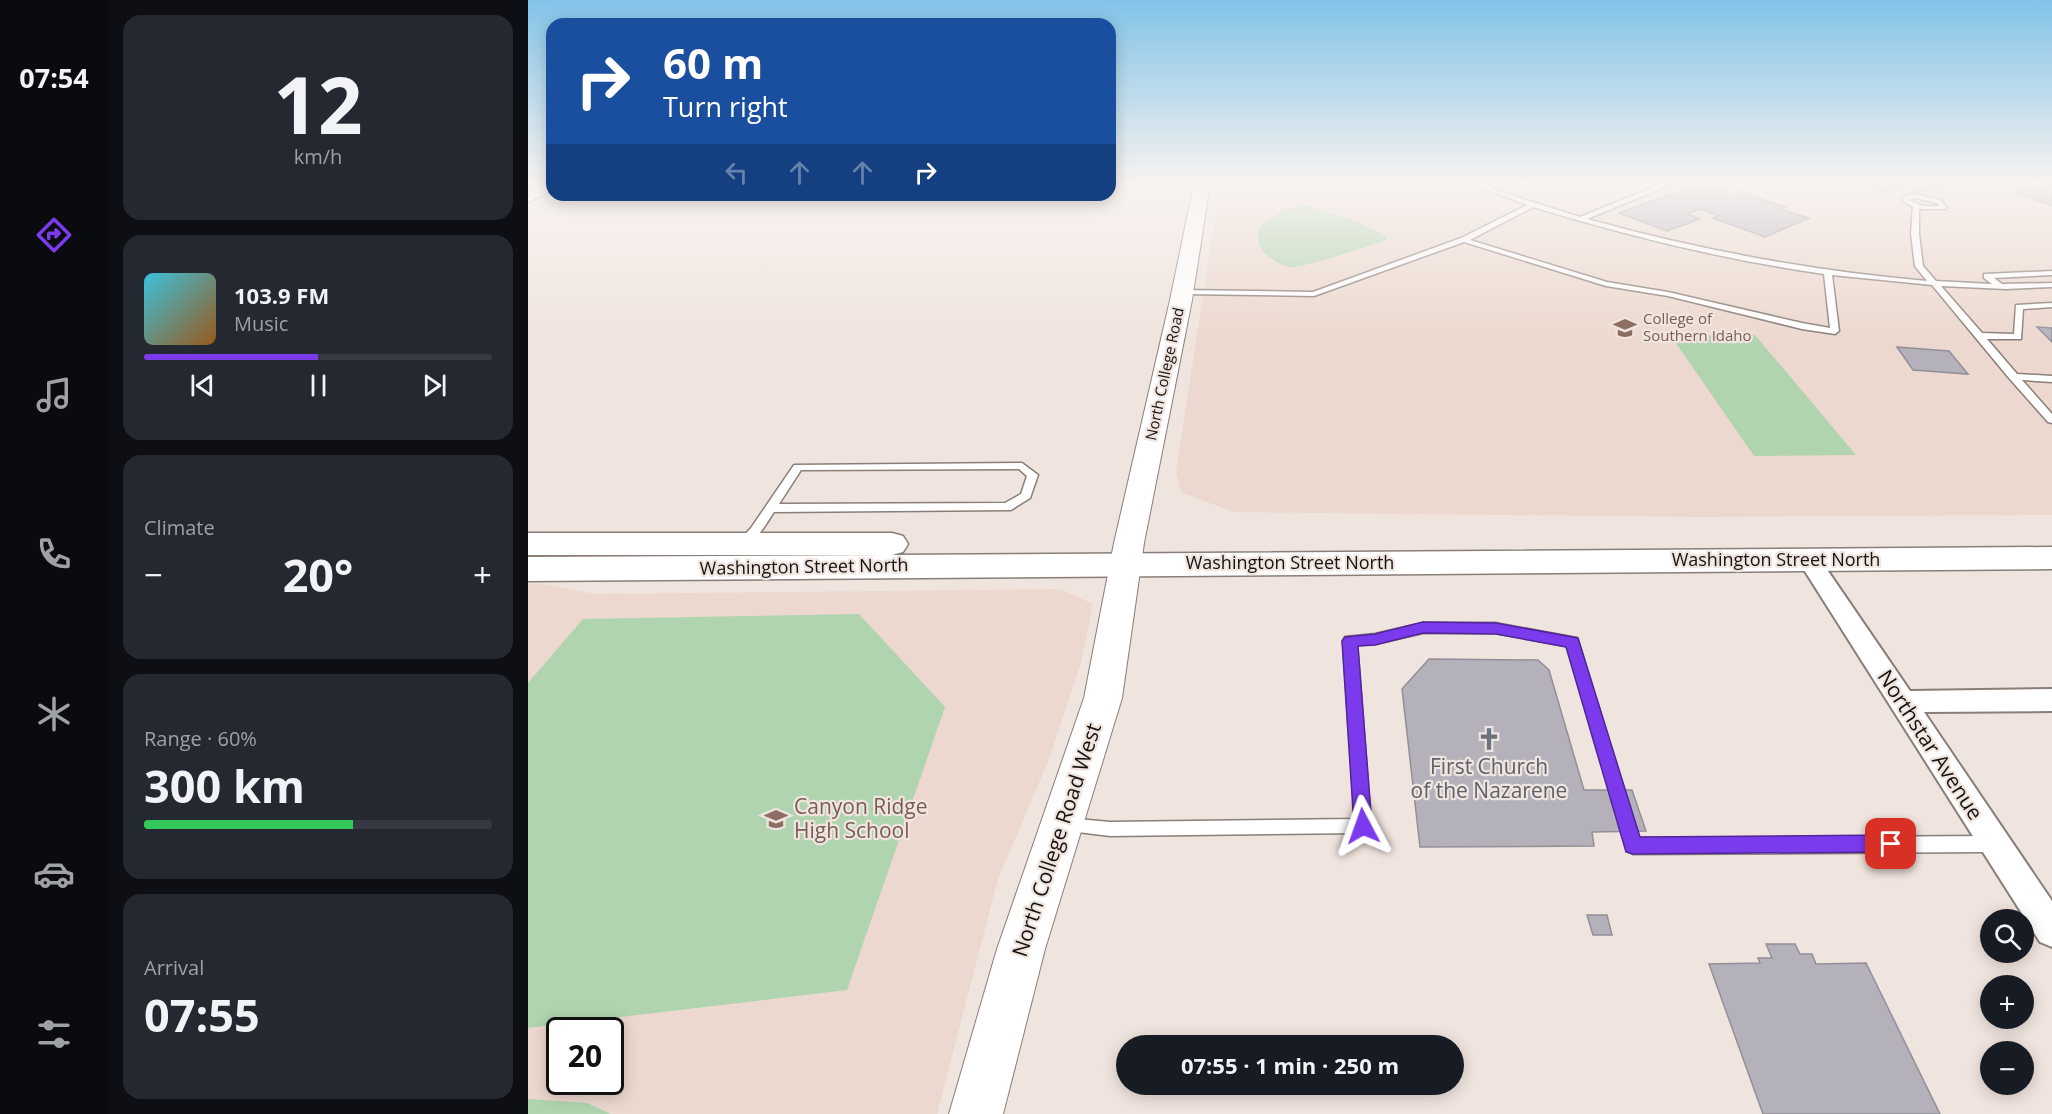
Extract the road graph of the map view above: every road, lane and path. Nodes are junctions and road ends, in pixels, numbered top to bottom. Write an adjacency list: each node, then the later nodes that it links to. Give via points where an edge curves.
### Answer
1 (1193, 236): 12 (street, North College Road)
2 (1472, 236): 5 (lane)
3 (1647, 236): 6 (lane, via 1722,255)
4 (1915, 236): 8 (lane, via 1919,266)
5 (1464, 240): 6 (lane, via 1606,284 1835,331); 12 (lane, via 1314,294)
6 (1827, 273): 8 (lane)
7 (2052, 273): 10 (lane, via 1987,276)
8 (1932, 283): 10 (lane); 15 (lane)
9 (2052, 285): 11 (lane)
10 (2000, 287): 11 (lane)
11 (2012, 287): 13 (lane)
12 (1183, 292): 23 (street, North College Road)
13 (2037, 305): 14 (lane); 15 (lane, via 2019,307 2018,337)
14 (2052, 305)
15 (1978, 336): 16 (lane)
16 (2012, 376): 17 (lane); 18 (lane)
17 (2052, 379)
18 (2052, 420)
19 (771, 508): 19 (lane, via 1007,507 1026,496 1033,475 1022,466 798,467); 22 (lane)
20 (2052, 535): 23 (main road, Washington Street North)
21 (528, 544): 22 (main road, Washington Street North)
22 (742, 544): 23 (main road, Washington Street North)
23 (1127, 553): 25 (main road, Washington Street North); 26 (main road, Washington Street North); 29 (street, North College Road West, via 1103,698)
24 (2052, 558): 25 (main road, Washington Street North)
25 (1809, 560): 28 (street, Northstar Avenue)
26 (528, 569)
27 (2052, 700): 28 (street)
28 (1902, 702): 30 (street, Northstar Avenue)
29 (1061, 825): 30 (lane, via 1110,829 1363,826 1350,641 1423,628 1496,628 1572,642 1633,846); 32 (street, North College Road West, via 1021,949)
30 (1996, 844): 31 (street, Northstar Avenue)
31 (2052, 930)
32 (976, 1114)

